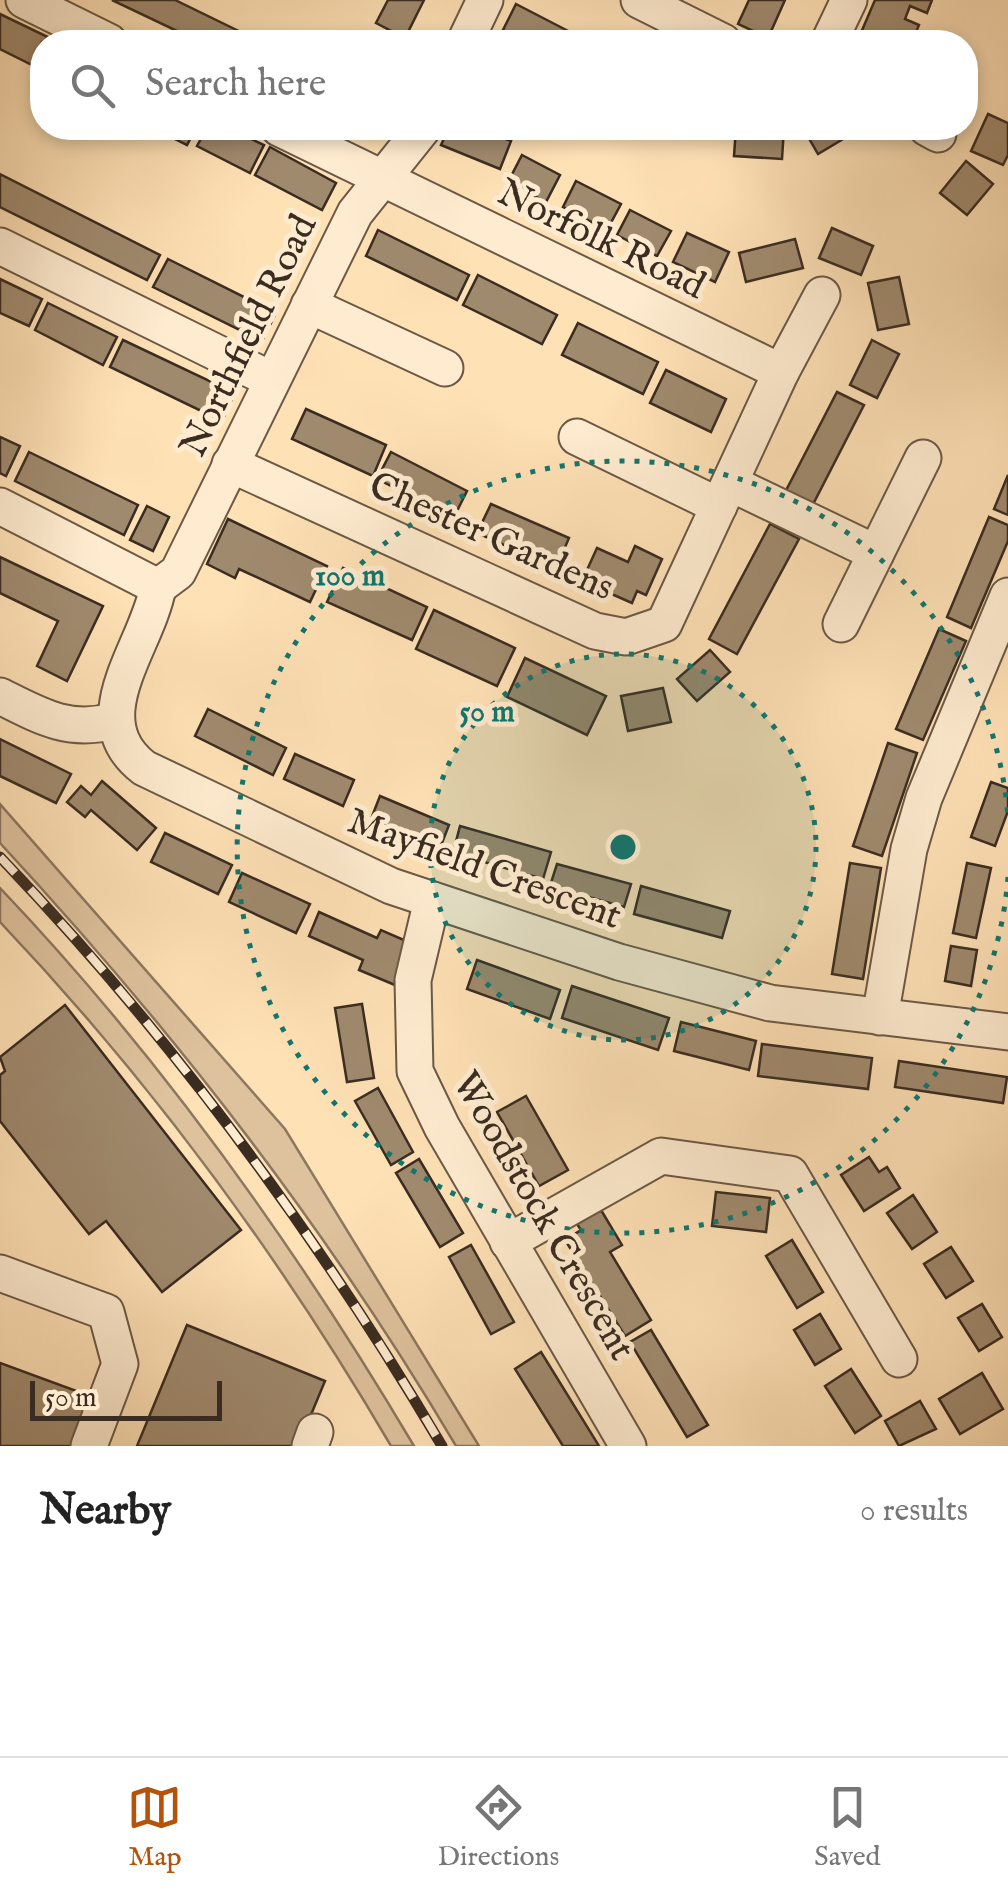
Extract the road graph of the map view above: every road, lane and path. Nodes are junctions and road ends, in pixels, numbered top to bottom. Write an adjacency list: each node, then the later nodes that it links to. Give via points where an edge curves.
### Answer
1 (24, 0): 5 (street)
2 (485, 0): 6 (street)
3 (640, 0): 7 (street)
4 (848, 0): 8 (street)
5 (85, 30)
6 (471, 30)
7 (699, 30)
8 (834, 30)
9 (303, 140): 11 (street, Norfolk Road)
10 (417, 140): 11 (street, Northfield Road)
11 (380, 178): 14 (street, Northfield Road); 16 (street, Norfolk Road)
12 (0, 246): 17 (street)
13 (822, 295): 16 (street, Chester Gardens)
14 (309, 305): 15 (street); 17 (street, Northfield Road)
15 (446, 368)
16 (781, 372): 21 (street, Chester Gardens)
17 (272, 380): 20 (street, Northfield Road)
18 (577, 437): 21 (street)
19 (923, 458): 23 (street)
20 (230, 464): 21 (street, Chester Gardens, via 595,631 626,637 664,624); 24 (street, Northfield Road, via 178,572)
21 (724, 495): 23 (street)
22 (0, 507): 24 (street)
23 (876, 553): 26 (street)
24 (158, 587): 28 (street)
25 (1008, 596): 30 (street, via 924,798)
26 (841, 624)
27 (0, 696): 28 (street, via 55,723 85,728)
28 (114, 720): 29 (street, Mayfield Crescent, via 129,756 144,768)
29 (432, 900): 30 (street, Mayfield Crescent, via 770,1003); 32 (street, Woodstock Crescent, via 413,980 415,1071)
30 (880, 1017): 31 (street, Mayfield Crescent)
31 (1008, 1032)
32 (508, 1242): 34 (street, via 661,1156 790,1174); 36 (street, Woodstock Crescent)
33 (0, 1273): 35 (street, via 106,1312 120,1364)
34 (898, 1359)
35 (89, 1446)
36 (628, 1446)

